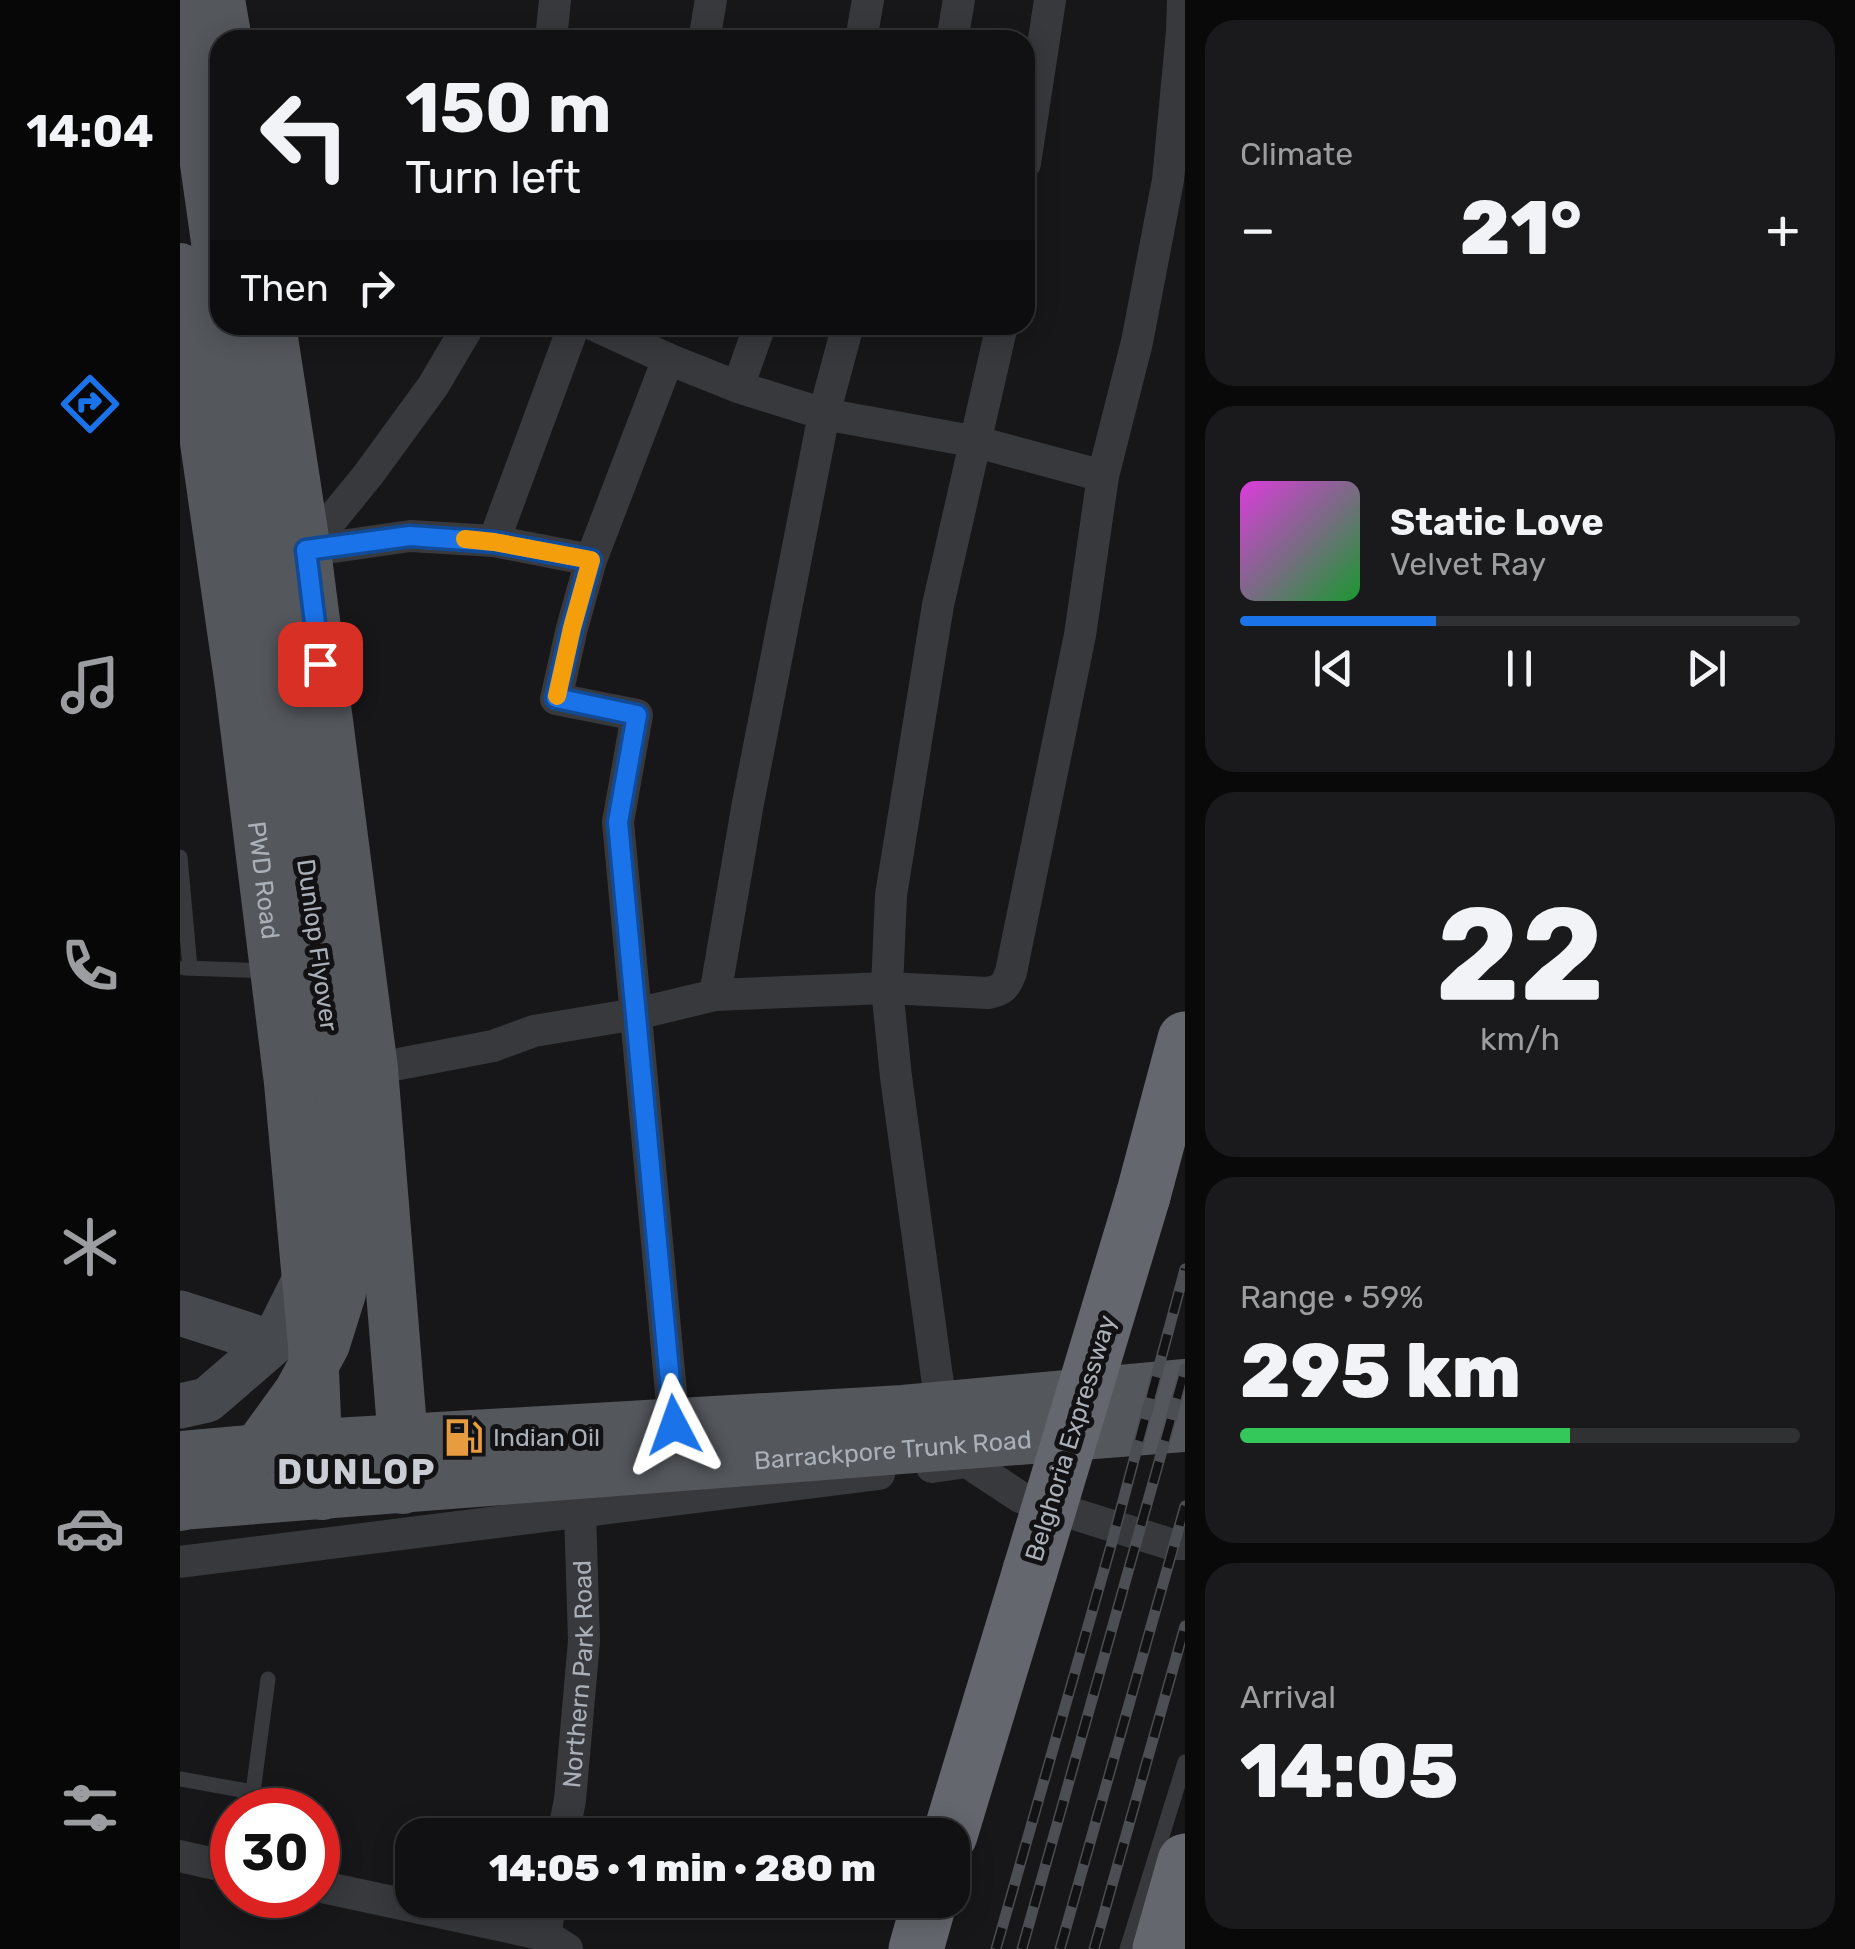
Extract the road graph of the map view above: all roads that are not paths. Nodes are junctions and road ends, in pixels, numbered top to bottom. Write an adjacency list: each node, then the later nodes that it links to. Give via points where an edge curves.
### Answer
1 (182, 0): 15 (main road)
2 (220, 0): 9 (main road)
3 (555, 0): 10 (street)
4 (711, 0): 11 (street)
5 (868, 0): 12 (street)
6 (958, 0): 13 (street)
7 (1050, 0): 14 (street)
8 (1183, 0): 29 (street, via 1168,180)
9 (224, 30)
10 (551, 30)
11 (706, 30)
12 (863, 30)
13 (954, 30)
14 (1035, 98)
15 (210, 199)
16 (180, 268): 30 (main road, PWD Road)
17 (229, 335): 55 (main road, Dunlop Flyover, bridge, via 340,1097 347,1243 342,1293 299,1392 222,1483)
18 (273, 335): 32 (main road)
19 (463, 335): 32 (street, via 368,476)
20 (570, 335): 31 (street)
21 (623, 335): 25 (street)
22 (756, 335): 26 (street)
23 (845, 335): 27 (street)
24 (1000, 335): 28 (street)
25 (668, 359): 26 (street); 33 (street)
26 (738, 387): 27 (street)
27 (824, 414): 28 (street); 38 (street)
28 (977, 442): 29 (street); 37 (street, via 938,605 892,895)
29 (1104, 476): 37 (street, via 1080,635 1007,984 988,993)
30 (195, 478): 36 (main road, PWD Road, via 240,686)
31 (494, 542): 32 (street, via 410,536); 33 (street)
32 (306, 550): 41 (main road)
33 (591, 560): 39 (street, via 556,698 637,715 618,822)
34 (180, 857): 35 (lane)
35 (185, 968): 36 (lane)
36 (275, 972): 42 (main road, PWD Road)
37 (887, 988): 38 (street); 47 (street)
38 (715, 995): 39 (street)
39 (636, 1014): 41 (street); 48 (street)
40 (1185, 1039): 63 (highway, Belghoria Expressway, bridge)
41 (373, 1068): 50 (main road)
42 (307, 1275): 44 (street); 51 (main road, PWD Road)
43 (180, 1313): 44 (street)
44 (273, 1343): 46 (street, via 208,1400)
45 (1185, 1384): 47 (main road, Barrackpore Trunk Road)
46 (180, 1406)
47 (940, 1406): 48 (main road, Barrackpore Trunk Road)
48 (674, 1425): 50 (main road, Barrackpore Trunk Road)
49 (1185, 1427): 53 (main road, Barrackpore Trunk Road)
50 (403, 1440): 51 (main road, Barrackpore Trunk Road); 53 (main road)
51 (317, 1444): 52 (main road, Barrackpore Trunk Road); 54 (main road, PWD Road)
52 (180, 1456)
53 (403, 1489): 54 (main road, Barrackpore Trunk Road)
54 (322, 1496): 55 (main road, Barrackpore Trunk Road)
55 (180, 1505)
56 (580, 1512): 57 (street, via 967,1462 1020,1497); 58 (street); 62 (street, Northern Park Road, via 584,1641)
57 (1185, 1544)
58 (180, 1562)
59 (268, 1678): 61 (lane, via 253,1792)
60 (1185, 1762): 71 (lane)
61 (180, 1780)
62 (566, 1818)
63 (955, 1818)
64 (180, 1856): 66 (street)
65 (1185, 1861): 72 (highway)
66 (210, 1863)
67 (340, 1891): 69 (street)
68 (925, 1918): 70 (highway)
69 (556, 1942)
70 (916, 1949)
71 (1127, 1949)
72 (1160, 1949)

